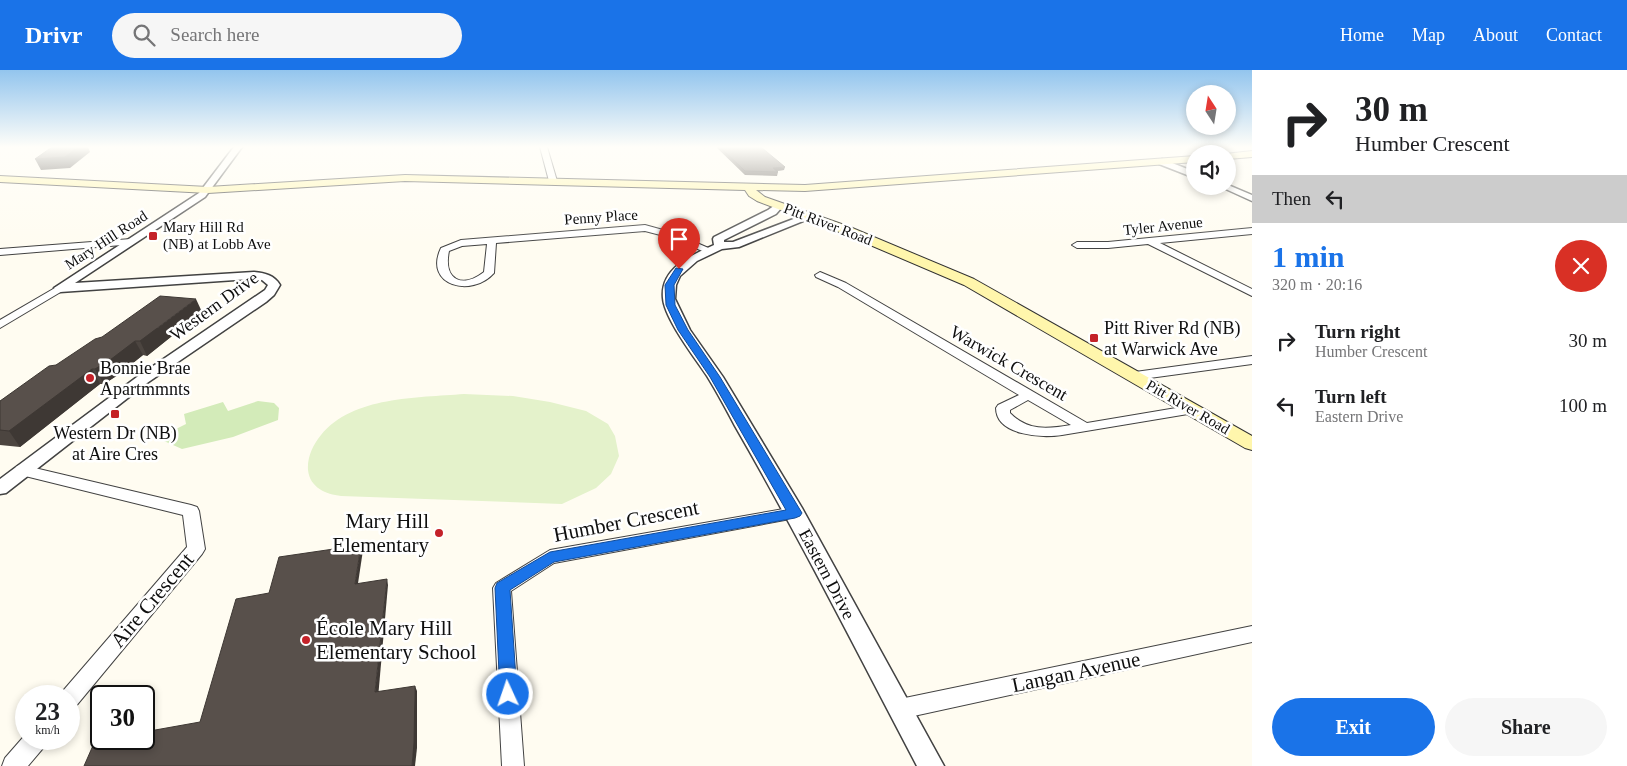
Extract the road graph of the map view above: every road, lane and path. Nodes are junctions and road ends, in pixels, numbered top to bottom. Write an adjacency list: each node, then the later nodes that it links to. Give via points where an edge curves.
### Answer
1 (9, 179): 8 (main road)
2 (215, 179): 8 (street, Mary Hill Road)
3 (381, 179): 8 (main road)
4 (478, 179): 6 (main road)
5 (928, 179): 7 (main road, via 827,187)
6 (553, 181): 7 (main road)
7 (749, 187): 11 (main road, Pitt River Road, via 755,196)
8 (208, 190): 16 (street, Mary Hill Road)
9 (1236, 191): 10 (street)
10 (1252, 198)
11 (778, 206): 12 (main road, Pitt River Road); 18 (street, Eastern Drive, via 718,239)
12 (808, 217): 18 (street, Eastern Drive, via 735,245); 25 (main road, Pitt River Road, via 969,282)
13 (1252, 231): 15 (street, Tyler Avenue)
14 (492, 240): 14 (street, Penny Place, via 486,276 464,282 452,282 445,277 443,254 447,247); 18 (street, Penny Place, via 645,228)
15 (1150, 241): 17 (street, Tyler Avenue); 22 (street)
16 (131, 242): 19 (street); 21 (street, Mary Hill Road)
17 (1077, 245)
18 (714, 248): 32 (street, Eastern Drive, via 685,264 675,274 670,285 671,305)
19 (0, 252)
20 (820, 274): 26 (street, Warwick Crescent)
21 (60, 288): 23 (street, Mary Hill Road); 30 (street, Western Drive, via 246,275 267,278 274,285 262,299 156,371)
22 (1252, 293)
23 (0, 325)
24 (1252, 360): 25 (street)
25 (1135, 376): 27 (main road, Pitt River Road)
26 (1029, 395): 28 (street, Warwick Crescent); 28 (street, via 1003,408 1003,414 1018,429 1031,433)
27 (1194, 409): 28 (street); 29 (main road, Pitt River Road)
28 (1086, 428)
29 (1252, 444)
30 (22, 470): 31 (street, Western Drive); 34 (street, Aire Crescent, via 192,511 196,549)
31 (0, 488)
32 (795, 513): 35 (street, Eastern Drive); 38 (street, Humber Crescent, via 550,557 502,588)
33 (1252, 634): 35 (street, Langan Avenue)
34 (80, 686)
35 (900, 709): 39 (street, Eastern Drive)
36 (26, 750): 37 (street)
37 (12, 766)
38 (513, 766)
39 (931, 766)

